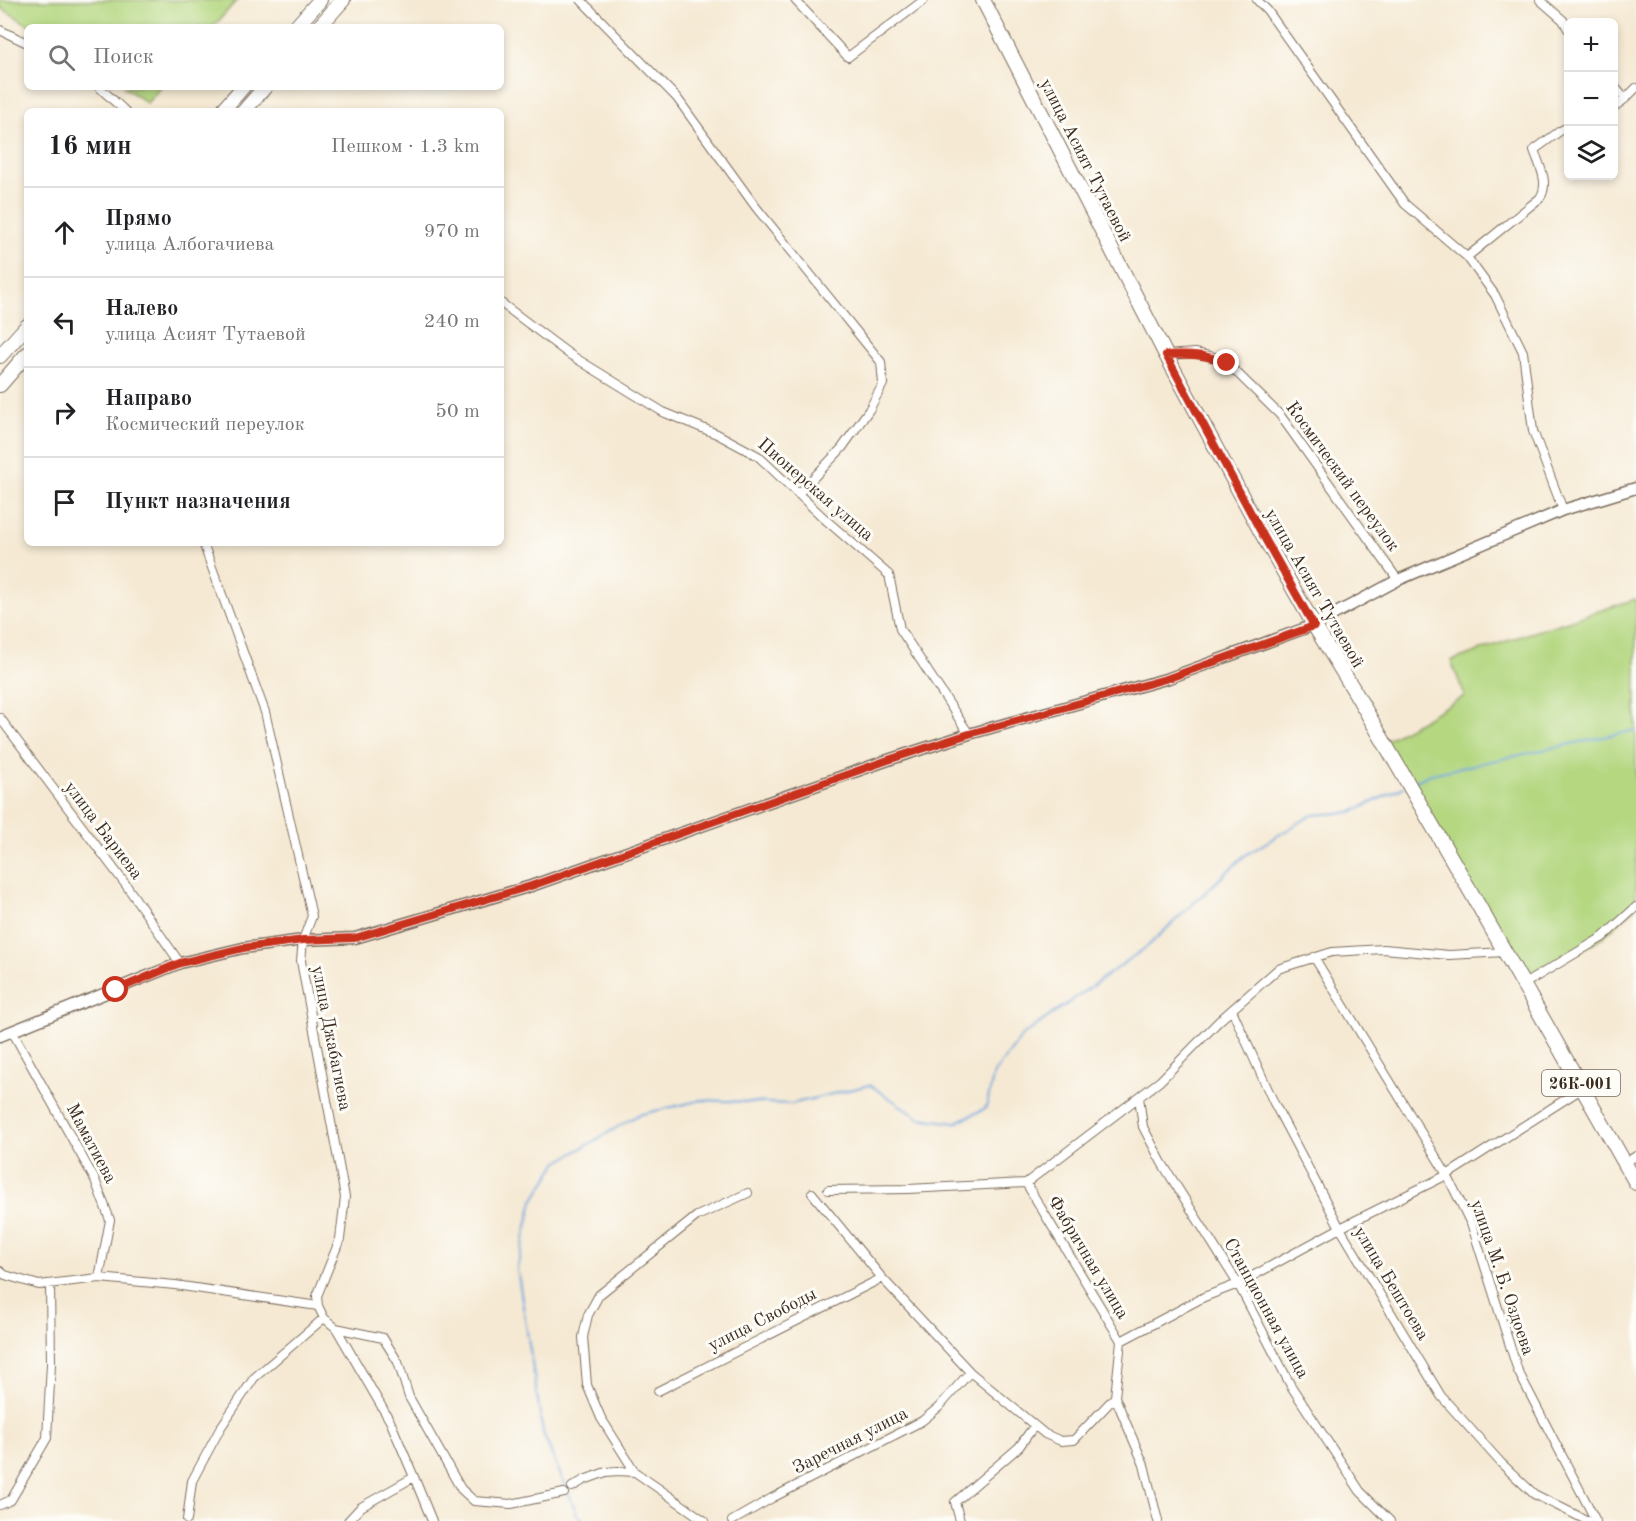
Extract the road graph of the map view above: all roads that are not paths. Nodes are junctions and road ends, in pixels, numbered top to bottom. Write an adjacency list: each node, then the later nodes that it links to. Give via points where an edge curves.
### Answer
1 (320, 0): 10 (main road)
2 (343, 0): 11 (main road)
3 (581, 0): 33 (street, via 677,98 755,206 881,362 883,384 869,410 842,448)
4 (795, 0): 5 (street, via 848,57)
5 (924, 0)
6 (983, 0): 28 (main road, улица Асият Тутаевой / 26К-001)
7 (1257, 0): 25 (street, via 1405,204)
8 (1540, 0): 9 (street)
9 (1564, 22)
10 (299, 24)
11 (322, 24)
12 (0, 30): 13 (street)
13 (24, 42)
14 (1636, 88): 19 (street)
15 (102, 90): 21 (street)
16 (240, 90): 22 (main road)
17 (262, 90): 23 (main road)
18 (1618, 91): 19 (street)
19 (1625, 99): 20 (street)
20 (1618, 104)
21 (122, 108)
22 (225, 108)
23 (247, 108)
24 (1564, 129): 25 (street, via 1534,150 1544,182 1540,198)
25 (1467, 257): 34 (street, via 1495,294 1523,352 1533,431)
26 (504, 305): 33 (street, Пионерская улица, via 569,354 663,412 758,456)
27 (24, 329): 29 (main road)
28 (1166, 355): 36 (street, Космический переулок, via 1195,354 1227,363 1280,416); 37 (main road, улица Асият Тутаевой / 26К-001)
29 (0, 356)
30 (24, 357): 31 (main road)
31 (0, 385)
32 (1636, 488): 34 (street)
33 (798, 494): 39 (street, Пионерская улица, via 889,575 900,629)
34 (1563, 510): 36 (street)
35 (203, 546): 41 (street, улица Джабагиева, via 265,712 312,916)
36 (1398, 580): 37 (street)
37 (1314, 626): 39 (street, via 1169,678); 42 (main road, улица Асият Тутаевой / 26К-001)
38 (0, 718): 44 (street, улица Бариева)
39 (969, 734): 41 (street, via 531,886 355,938)
40 (1636, 907): 45 (street, via 1603,937)
41 (303, 940): 44 (street, via 243,948); 64 (street, улица Джабагиева, via 301,961 345,1197 340,1239 317,1296)
42 (1506, 952): 43 (street, via 1449,955 1384,950 1332,952); 45 (main road, улица Асият Тутаевой / 26К-001)
43 (1314, 957): 46 (street, via 1278,969); 52 (street, улица М. Б. Оздоева)
44 (180, 963): 47 (street)
45 (1524, 984): 49 (main road, улица Асият Тутаевой / 26К-001)
46 (1232, 1010): 50 (street); 58 (street, улица Бештоева, via 1274,1103)
47 (12, 1031): 48 (street); 60 (street, Маматиева, via 95,1180 110,1220)
48 (0, 1036)
49 (1583, 1088): 51 (main road, улица Асият Тутаевой / 26К-001); 52 (street)
50 (1139, 1097): 53 (street); 63 (street, Станционная улица, via 1143,1127 1157,1154)
51 (1631, 1160): 54 (main road, улица Асият Тутаевой / 26К-001)
52 (1447, 1175): 58 (street); 86 (street, улица М. Б. Оздоева, via 1472,1226 1518,1371)
53 (1026, 1183): 55 (street); 67 (street, Фабричная улица)
54 (1636, 1183)
55 (828, 1190)
56 (748, 1193): 72 (street, via 697,1216 599,1295 588,1315 583,1337 587,1385 601,1418)
57 (812, 1193): 61 (street)
58 (1340, 1228): 63 (street); 85 (street, улица Бештоева, via 1441,1396 1534,1494)
59 (0, 1271): 62 (street, via 39,1285)
60 (99, 1278): 62 (street); 64 (street)
61 (882, 1278): 68 (street); 69 (street, улица Свободы)
62 (50, 1284): 76 (street, via 47,1438 11,1500)
63 (1238, 1284): 67 (street, via 1204,1297); 84 (street, Станционная улица, via 1291,1386 1360,1491)
64 (318, 1306): 65 (street)
65 (324, 1318): 66 (street); 77 (street, via 254,1378 221,1427 192,1481)
66 (336, 1328): 73 (street, via 390,1422); 75 (street, via 383,1338 398,1362 409,1397 461,1489 474,1501 511,1504)
67 (1121, 1341): 70 (street, Фабричная улица)
68 (970, 1372): 71 (street); 81 (street, Заречная улица, via 922,1421)
69 (658, 1391)
70 (1115, 1397): 71 (street, via 1071,1441 1053,1439); 83 (street, Фабричная улица, via 1144,1465)
71 (1034, 1426): 82 (street, via 1019,1447 955,1502)
72 (634, 1472): 74 (street, via 606,1472); 80 (street)
73 (414, 1477): 78 (street, via 361,1507); 79 (street)
74 (572, 1487)
75 (564, 1493)
76 (0, 1505)
77 (187, 1520)
78 (348, 1521)
79 (432, 1521)
80 (705, 1521)
81 (732, 1521)
82 (960, 1521)
83 (1158, 1521)
84 (1390, 1521)
85 (1588, 1521)
86 (1596, 1521)

